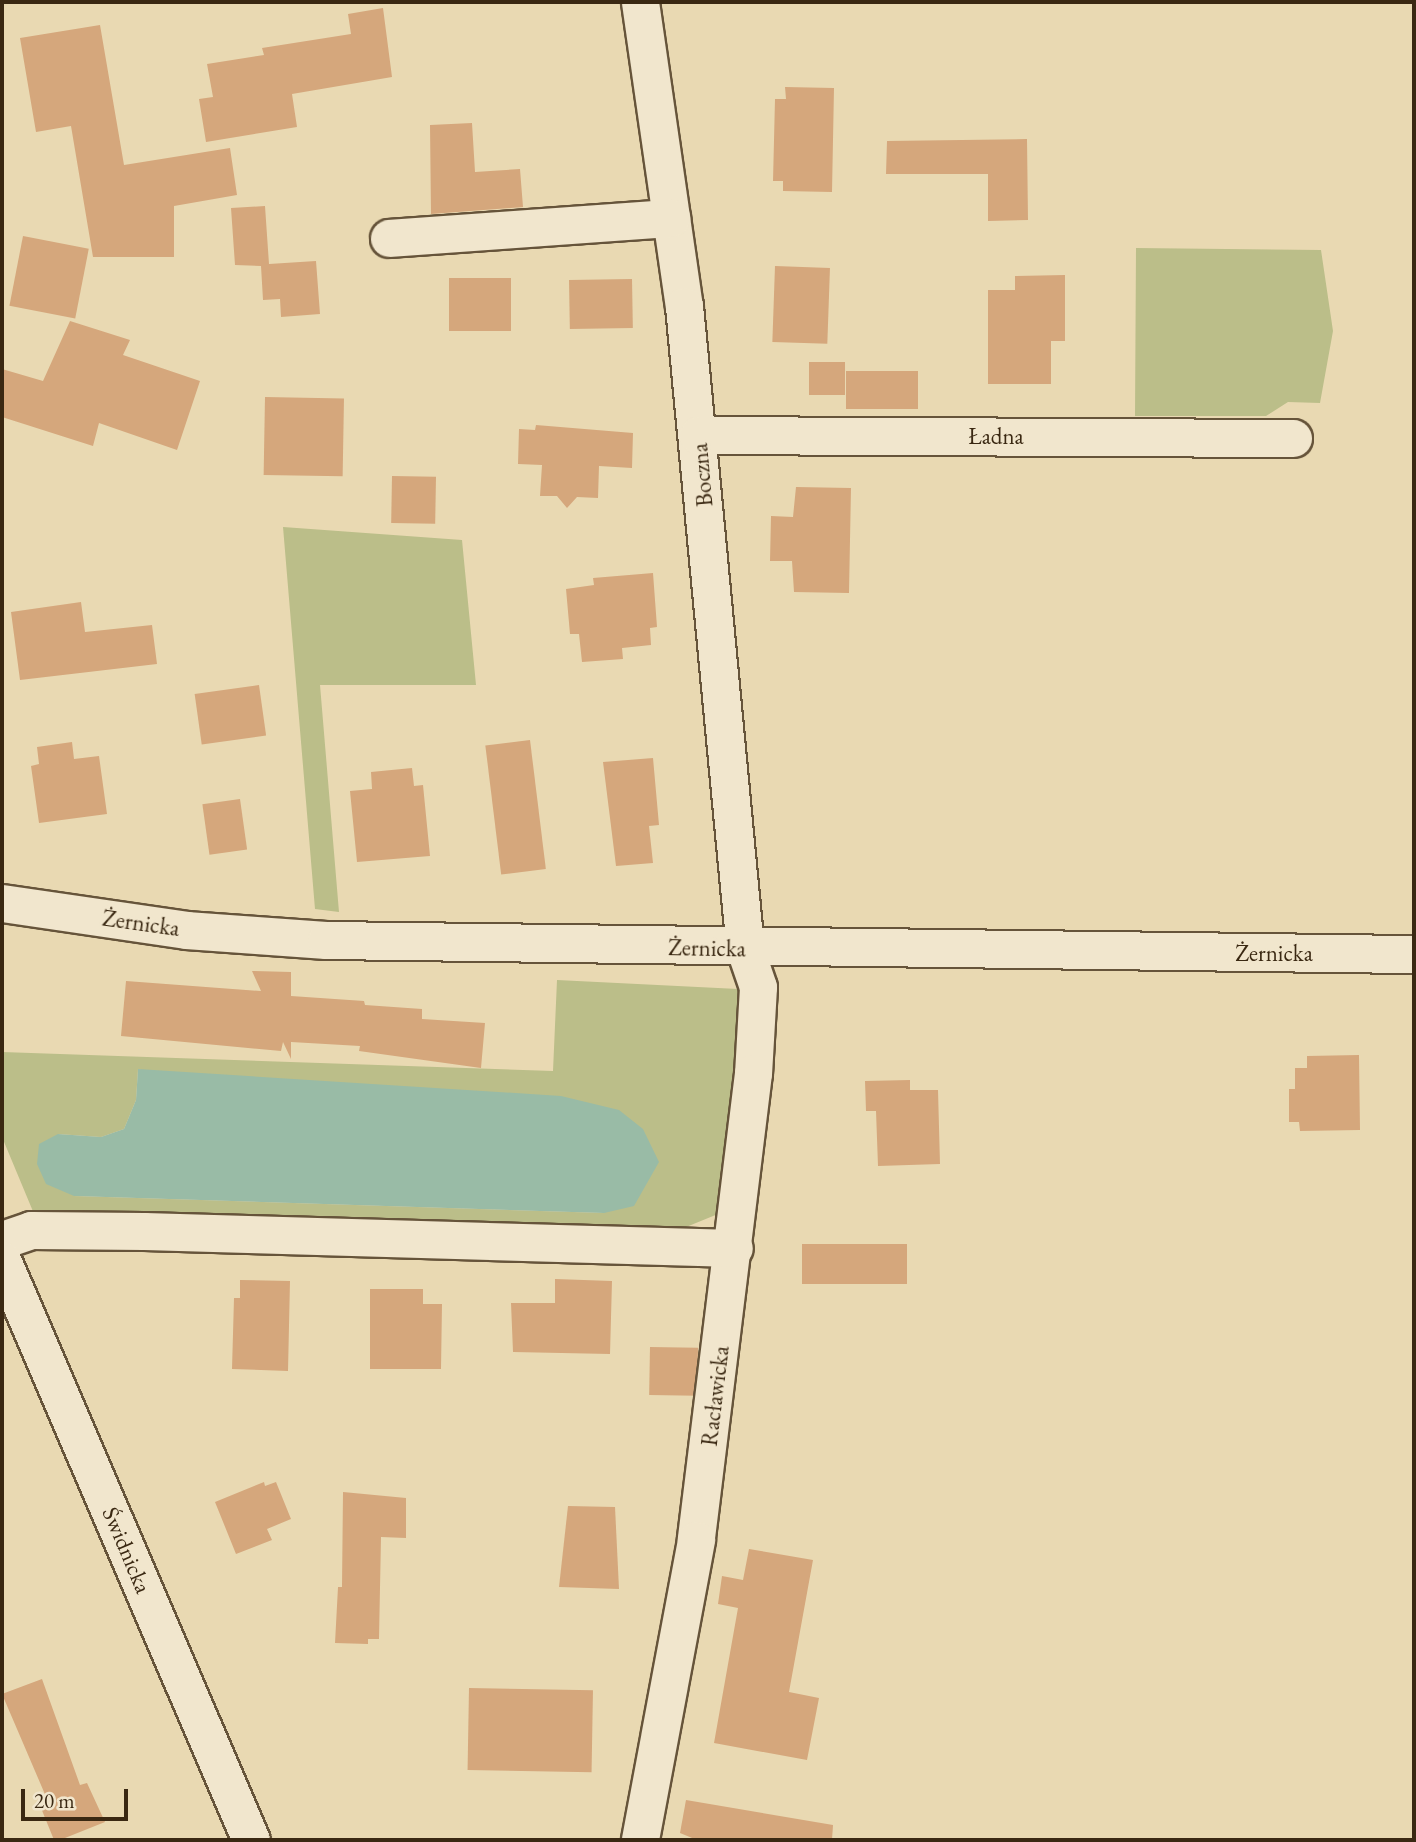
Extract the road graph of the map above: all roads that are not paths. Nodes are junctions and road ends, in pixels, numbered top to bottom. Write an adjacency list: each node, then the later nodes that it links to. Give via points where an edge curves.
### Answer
1 (640, 2): 2 (street, Boczna)
2 (671, 218): 3 (street); 4 (street, Boczna)
3 (389, 238)
4 (698, 435): 5 (street, Ładna); 7 (street, Boczna)
5 (1293, 438)
6 (2, 903): 7 (street, Żernicka, via 186,930 326,940)
7 (745, 949): 8 (street, Żernicka); 10 (street, Racławicka, via 758,987)
8 (1414, 954)
9 (2, 1240): 10 (street, via 31,1230 132,1231)
10 (734, 1248): 13 (street, Racławicka, via 696,1539)
11 (2, 1261): 12 (street, Świdnicka)
12 (251, 1840)
13 (640, 1840)

